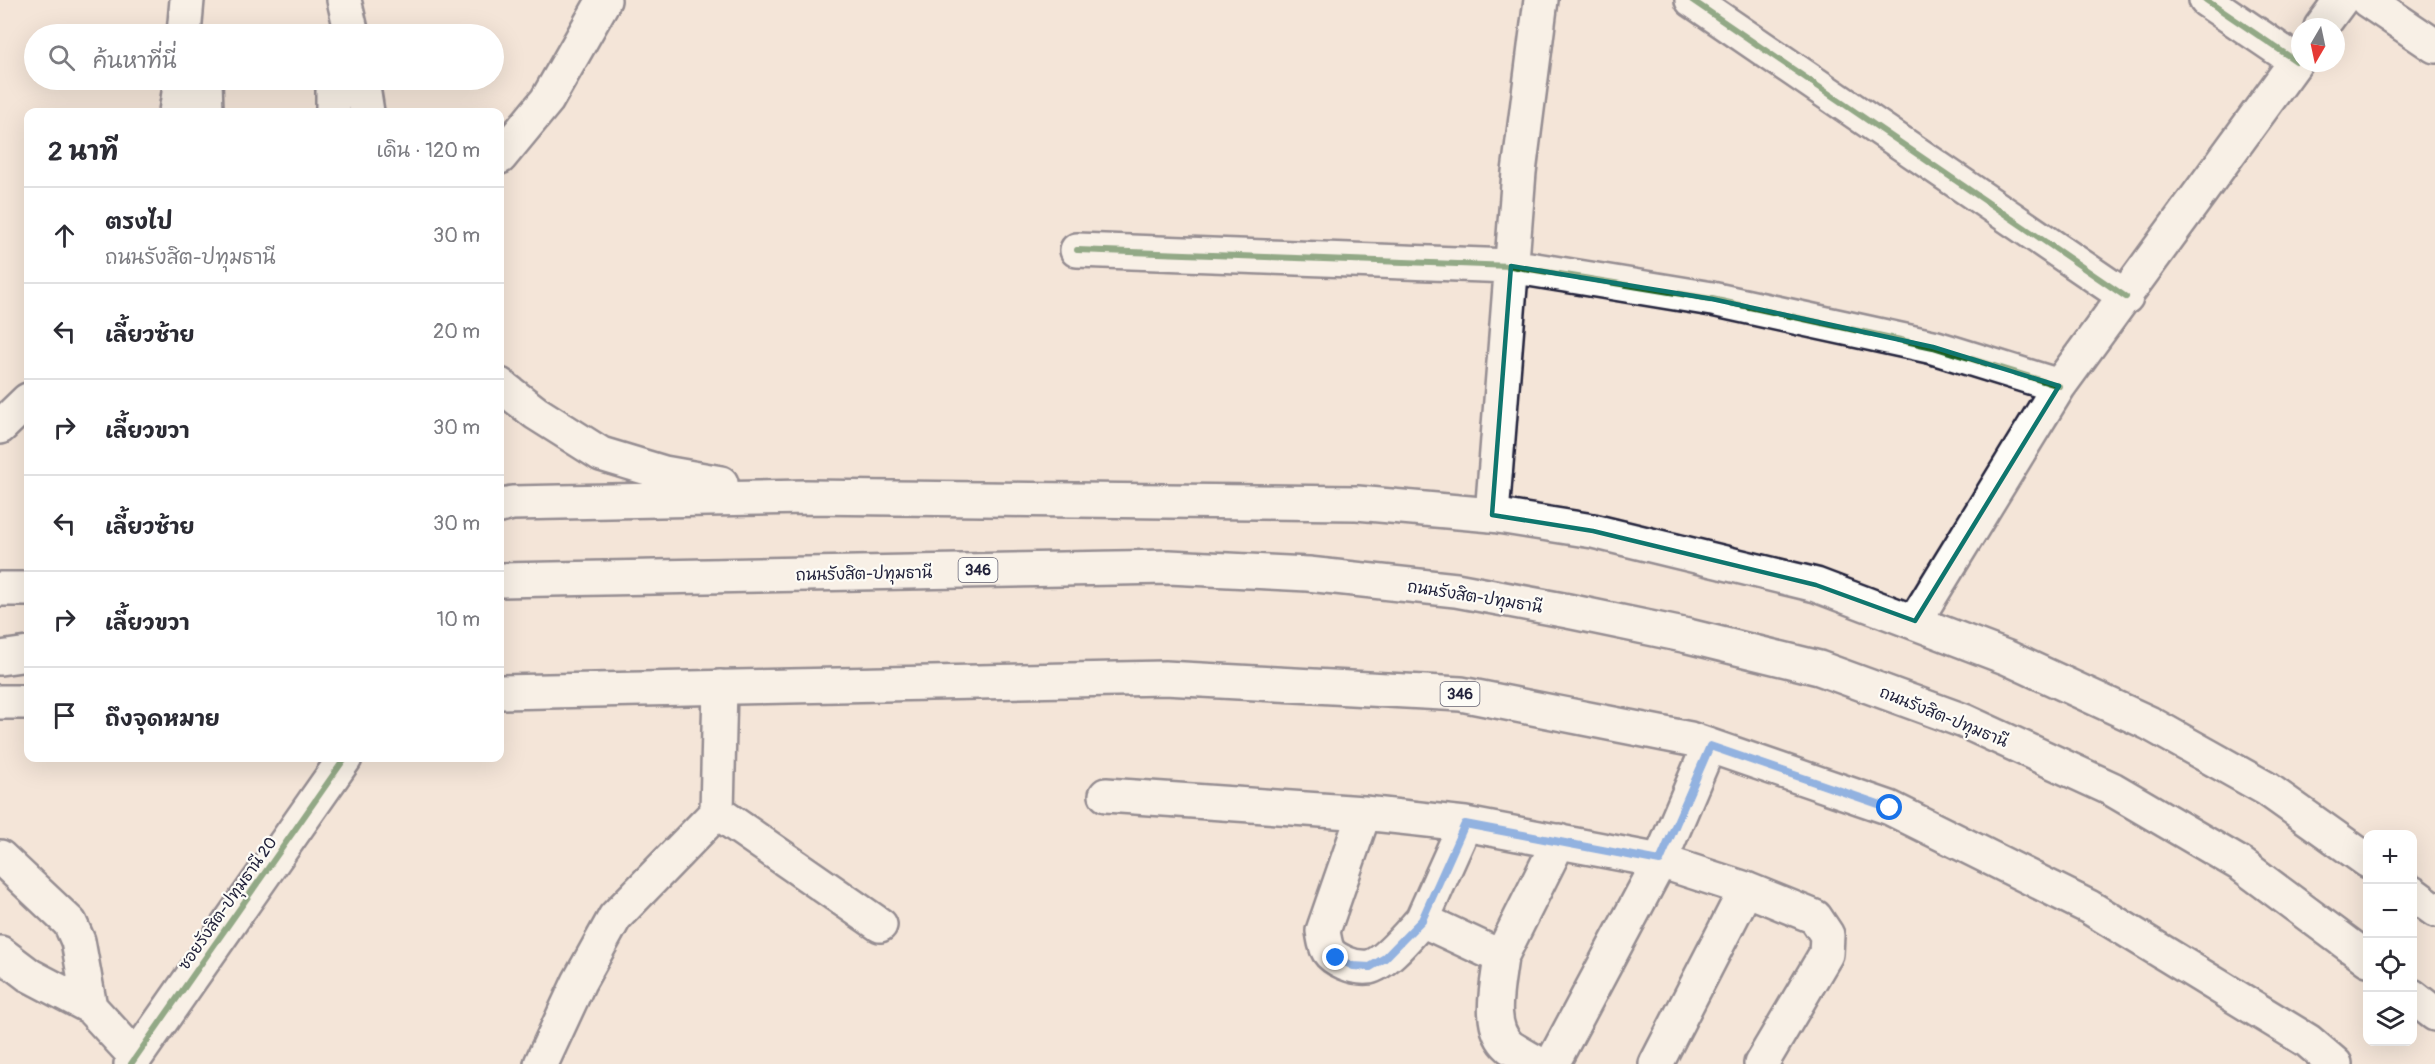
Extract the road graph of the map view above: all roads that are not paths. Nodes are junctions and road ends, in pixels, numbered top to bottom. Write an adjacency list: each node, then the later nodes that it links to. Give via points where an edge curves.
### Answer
1 (187, 0): 12 (main road)
2 (202, 0): 13 (main road)
3 (334, 0): 14 (main road)
4 (344, 0): 15 (main road)
5 (604, 0): 27 (main road, via 547,100)
6 (1541, 0): 29 (main road)
7 (1692, 0): 30 (main road)
8 (2206, 0): 17 (main road)
9 (2341, 0): 11 (main road)
10 (2367, 0): 16 (main road)
11 (2328, 18)
12 (185, 24)
13 (203, 24)
14 (333, 24)
15 (350, 24)
16 (2435, 46)
17 (2291, 54)
18 (2291, 68): 30 (main road)
19 (179, 90): 23 (main road)
20 (205, 90): 24 (main road)
21 (333, 90): 25 (main road)
22 (364, 90): 26 (main road)
23 (177, 108)
24 (206, 108)
25 (333, 108)
26 (366, 108)
27 (504, 152)
28 (1077, 250): 29 (main road)
29 (1511, 266): 31 (main road, via 1794,316 1933,347); 37 (main road)
30 (2126, 297): 31 (main road)
31 (2059, 386): 41 (main road)
32 (504, 388): 35 (main road, via 601,454 664,474)
33 (24, 404): 34 (main road)
34 (0, 427)
35 (806, 497): 36 (main road); 37 (main road, via 1357,503)
36 (504, 505)
37 (1492, 515): 41 (main road, via 1593,531 1816,585)
38 (504, 580): 64 (main road, ถนนรังสิต-ปทุมธานี / 346, via 1168,567 1308,574 1456,590 1688,636 1819,668 1964,721 2112,789 2242,865)
39 (0, 589): 40 (main road)
40 (24, 589)
41 (1916, 621): 56 (main road, via 2149,723 2267,789)
42 (24, 655): 43 (main road)
43 (0, 658)
44 (720, 687): 45 (main road, 346); 48 (main road, 346, via 1165,678 1449,693); 51 (main road)
45 (505, 688)
46 (0, 702): 47 (main road)
47 (24, 702)
48 (1710, 746): 57 (main road); 75 (main road, 346, via 1890,808 2089,907 2308,1041)
49 (342, 762): 69 (main road, ซอยรังสิต-ปทุมธานี 20)
50 (1107, 795): 52 (main road)
51 (717, 812): 62 (main road); 70 (main road, via 615,917)
52 (1364, 813): 53 (main road); 61 (main road, via 1323,930 1326,949 1353,966 1370,967 1385,958)
53 (1465, 824): 54 (main road); 61 (main road)
54 (1559, 842): 57 (main road); 65 (main road)
55 (0, 857): 67 (main road, via 70,923 78,941)
56 (2363, 858)
57 (1660, 861): 58 (main road); 72 (main road)
58 (1746, 888): 73 (main road); 74 (main road, via 1815,917 1827,935 1827,954)
59 (2417, 897): 60 (main road)
60 (2435, 910)
61 (1422, 920): 65 (main road)
62 (880, 925)
63 (0, 953): 67 (main road, via 29,975)
64 (2363, 956)
65 (1501, 957): 71 (main road, via 1496,1028 1509,1046)
66 (2417, 1000): 68 (main road)
67 (90, 1007): 69 (main road)
68 (2435, 1014)
69 (134, 1060)
70 (541, 1064)
71 (1539, 1064)
72 (1552, 1064)
73 (1656, 1064)
74 (1761, 1064)
75 (2336, 1064)

